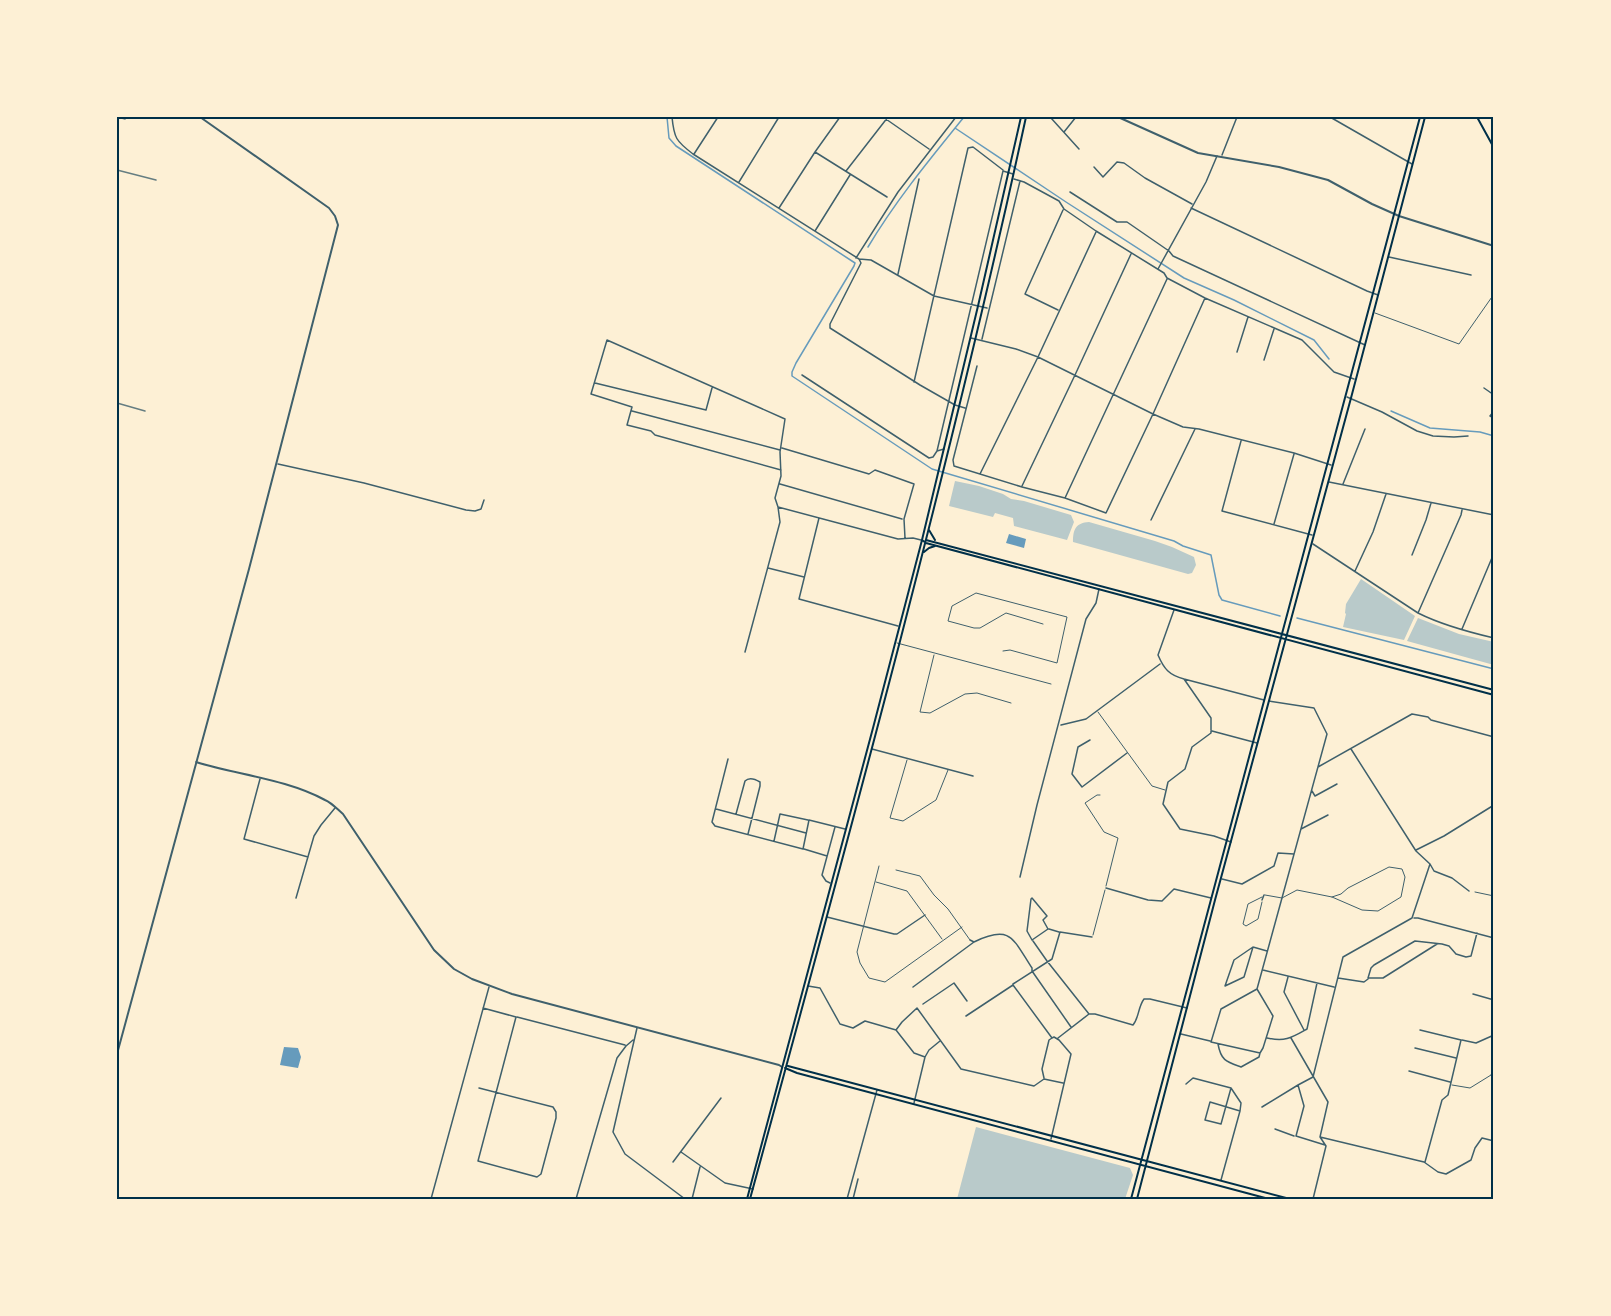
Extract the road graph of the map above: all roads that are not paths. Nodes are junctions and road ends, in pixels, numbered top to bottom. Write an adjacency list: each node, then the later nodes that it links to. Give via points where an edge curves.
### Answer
1 (200, 117): 110 (street, via 328,208 337,220)
2 (672, 117): 24 (street, via 675,137)
3 (718, 117): 24 (street)
4 (779, 117): 38 (street)
5 (840, 117): 23 (street)
6 (883, 117): 17 (street)
7 (956, 117): 22 (street)
8 (1022, 117): 32 (main road)
9 (1026, 117): 34 (main road)
10 (1076, 117): 19 (street)
11 (1119, 117): 25 (street, via 1198,153)
12 (1235, 117): 26 (street)
13 (1330, 117): 27 (street)
14 (1420, 117): 27 (main road)
15 (1425, 117): 28 (main road)
16 (1477, 117): 20 (main road)
17 (887, 118): 22 (street); 30 (street)
18 (1051, 118): 19 (street)
19 (1064, 132): 21 (street)
20 (1494, 148)
21 (1079, 149)
22 (930, 150): 53 (street, via 898,192)
23 (814, 152): 30 (street); 42 (street)
24 (693, 154): 38 (street)
25 (1217, 156): 26 (street); 41 (street)
26 (1222, 156): 45 (street, via 1328,180)
27 (1408, 161): 28 (street); 45 (main road)
28 (1413, 165): 46 (main road)
29 (1094, 167): 41 (street, via 1103,177 1117,162 1124,163)
30 (846, 171): 33 (street)
31 (1003, 171): 32 (street); 60 (street, via 973,147 968,148); 63 (street)
32 (1009, 173): 34 (street); 64 (main road)
33 (850, 174): 40 (street); 47 (street)
34 (1014, 174): 36 (main road)
35 (919, 179): 55 (street)
36 (1013, 179): 37 (street); 65 (main road)
37 (1020, 181): 44 (street, via 1059,201); 66 (street)
38 (738, 183): 42 (street)
39 (1070, 192): 50 (street, via 1117,222 1127,222)
40 (887, 197)
41 (1193, 205): 43 (street)
42 (779, 208): 47 (street)
43 (1191, 208): 50 (street); 58 (street)
44 (1064, 209): 48 (street); 67 (street, via 1024,294)
45 (1394, 213): 46 (street); 58 (main road)
46 (1400, 216): 49 (street); 52 (main road)
47 (815, 231): 53 (street)
48 (1096, 231): 51 (street); 67 (street)
49 (1494, 246)
50 (1169, 251): 54 (street); 74 (street)
51 (1131, 253): 54 (street); 81 (street)
52 (1388, 256): 56 (street); 61 (main road)
53 (858, 258): 55 (street); 84 (street, via 861,263 830,326)
54 (1158, 269): 57 (street)
55 (898, 274): 60 (street)
56 (1471, 274)
57 (1167, 278): 62 (street); 88 (street)
58 (1373, 294): 61 (street); 74 (main road)
59 (1494, 294): 68 (lane, via 1459,344)
60 (934, 296): 63 (street); 84 (street)
61 (1378, 296): 68 (main road)
62 (1206, 297): 69 (street); 98 (street)
63 (971, 304): 64 (street); 92 (street)
64 (978, 306): 65 (street); 71 (main road)
65 (983, 307): 66 (street); 72 (main road)
66 (989, 309): 73 (street)
67 (1059, 310): 77 (street)
68 (1374, 313): 75 (main road)
69 (1248, 316): 70 (street); 76 (street)
70 (1274, 328): 78 (street); 82 (street, via 1302,340 1334,372)
71 (971, 338): 72 (street); 93 (main road)
72 (975, 339): 73 (street); 94 (main road)
73 (982, 340): 77 (street)
74 (1360, 344): 75 (street); 82 (main road)
75 (1365, 345): 83 (main road)
76 (1237, 352)
77 (1038, 357): 81 (street); 114 (street)
78 (1264, 360)
79 (976, 366): 95 (street)
80 (802, 375): 108 (street, via 929,458)
81 (1075, 375): 88 (street); 118 (street)
82 (1351, 378): 83 (street); 90 (main road)
83 (1356, 380): 91 (main road)
84 (914, 382): 92 (street)
85 (594, 383): 86 (street, via 706,410); 86 (street, via 607,340); 96 (street, via 591,394 632,407)
86 (712, 387): 106 (street, via 785,419)
87 (1484, 387): 89 (street)
88 (1114, 395): 98 (street); 120 (street)
89 (1494, 395)
90 (1346, 396): 91 (street); 111 (main road)
91 (1351, 398): 102 (street, via 1417,431 1433,436); 112 (main road)
92 (948, 401): 93 (street); 108 (street)
93 (955, 405): 94 (street); 107 (main road)
94 (959, 407): 95 (street); 105 (main road)
95 (966, 408): 104 (street)
96 (631, 411): 106 (street); 113 (street, via 627,425)
97 (1494, 411): 99 (street, via 1490,416)
98 (1153, 414): 100 (street); 120 (street, via 1106,513)
99 (1494, 418)
100 (1195, 428): 103 (street); 128 (street)
101 (1365, 429): 117 (street)
102 (1468, 436)
103 (1242, 440): 109 (street); 129 (street, via 1222,511)
104 (956, 447): 105 (street); 114 (street, via 954,466)
105 (949, 448): 107 (street); 130 (main road)
106 (780, 449): 113 (street); 127 (street, via 869,474 875,470 914,484)
107 (944, 449): 108 (street); 134 (main road)
108 (937, 451)
109 (1294, 453): 111 (street); 129 (street)
110 (277, 464): 121 (street, via 466,510 481,509); 180 (street)
111 (1327, 464): 112 (street); 131 (main road)
112 (1332, 465): 115 (main road)
113 (781, 470): 116 (street)
114 (980, 474): 118 (street)
115 (1328, 482): 117 (street); 132 (main road)
116 (779, 483): 123 (street, via 775,498); 127 (street)
117 (1343, 485): 119 (street)
118 (1022, 487): 120 (street)
119 (1386, 494): 122 (street); 142 (street)
120 (1065, 498)
121 (484, 500)
122 (1431, 502): 124 (street); 139 (street)
123 (778, 507): 126 (street); 141 (street, via 780,522)
124 (1462, 509): 125 (street); 147 (street)
125 (1494, 515)
126 (819, 518): 133 (street); 143 (street)
127 (904, 519): 133 (street)
128 (1151, 520)
129 (1274, 525): 131 (street)
130 (929, 529): 135 (main road); 137 (main road)
131 (1309, 534): 132 (street); 151 (main road)
132 (1313, 535): 136 (main road)
133 (905, 538): 134 (street)
134 (922, 540): 135 (main road); 149 (main road)
135 (926, 541): 137 (main road); 140 (main road)
136 (1311, 542): 142 (street); 152 (main road)
137 (937, 544): 140 (main road); 144 (main road)
138 (1494, 553): 150 (street)
139 (1412, 555)
140 (922, 557): 155 (main road)
141 (768, 568): 143 (street); 157 (street)
142 (1355, 571): 147 (street)
143 (804, 577): 149 (street, via 799,598)
144 (1100, 587): 145 (main road); 146 (main road); 169 (street, via 1086,619)
145 (1175, 605): 146 (street); 151 (main road)
146 (1174, 610): 151 (main road); 159 (street, via 1158,655)
147 (1418, 613): 150 (street)
148 (1043, 624): 156 (lane, via 1006,613 974,628 948,621 952,606 976,593 1067,617 1057,663)
149 (899, 627): 155 (main road)
150 (1462, 630): 153 (street)
151 (1282, 635): 152 (main road); 154 (main road); 164 (main road)
152 (1287, 635): 154 (main road); 162 (main road)
153 (1494, 638)
154 (1286, 639): 163 (main road); 166 (main road)
155 (897, 643): 158 (lane); 165 (main road)
156 (1002, 651)
157 (745, 652)
158 (934, 654): 161 (lane); 167 (lane, via 920,712 930,713 965,694 977,693)
159 (1161, 663): 160 (street, via 1172,676); 168 (street)
160 (1184, 679): 164 (street); 170 (street, via 1211,718)
161 (1051, 684)
162 (1494, 690)
163 (1494, 695)
164 (1264, 700): 166 (street); 173 (main road)
165 (882, 702): 176 (main road); 189 (main road)
166 (1269, 702): 174 (main road); 181 (street, via 1314,708 1327,734)
167 (1011, 703)
168 (1097, 711): 169 (street, via 1086,719); 177 (lane)
169 (1059, 725): 214 (street)
170 (1211, 731): 173 (street); 186 (street, via 1192,747 1185,769 1168,782)
171 (1494, 737): 175 (street, via 1412,714)
172 (1090, 740): 177 (street, via 1078,747 1072,774 1082,787)
173 (1253, 742): 174 (street); 203 (main road)
174 (1258, 743): 205 (main road)
175 (1350, 748): 181 (street); 207 (street)
176 (871, 749): 178 (street); 189 (main road)
177 (1127, 753): 186 (lane, via 1152,786)
178 (908, 758): 182 (street); 182 (lane, via 890,818 903,821 936,801)
179 (728, 759): 192 (street)
180 (196, 762): 184 (street); 287 (street)
181 (1318, 767): 187 (street)
182 (948, 770): 183 (street)
183 (973, 776)
184 (260, 778): 191 (street, via 303,790); 210 (street, via 244,838)
185 (1337, 784): 187 (street, via 1315,796)
186 (1165, 790): 203 (street, via 1163,804 1180,829)
187 (1311, 791): 200 (street)
188 (1100, 795): 218 (lane, via 1085,803 1104,832 1118,838)
189 (856, 799): 199 (main road); 229 (main road)
190 (1494, 805): 207 (street)
191 (335, 807): 210 (street, via 314,836); 254 (street, via 434,950 454,969)
192 (715, 808): 193 (street); 202 (street, via 715,826)
193 (736, 814): 195 (street); 195 (street, via 744,781 754,779 760,786)
194 (1328, 815): 200 (street)
195 (752, 818): 197 (street); 202 (street)
196 (809, 820): 197 (street, via 781,813); 198 (street); 201 (street)
197 (777, 825): 201 (street); 204 (street)
198 (835, 826): 199 (street); 209 (street)
199 (846, 829): 217 (main road)
200 (1300, 830): 208 (street)
201 (806, 833): 206 (street)
202 (748, 835): 204 (street)
203 (1227, 840): 205 (street); 226 (main road)
204 (774, 841): 206 (street)
205 (1231, 842): 215 (main road)
206 (803, 849): 209 (street)
207 (1416, 851): 211 (street)
208 (1294, 854): 215 (street, via 1278,853 1274,866 1242,884); 225 (street)
209 (827, 856): 217 (street, via 822,875)
210 (308, 857): 224 (street)
211 (1430, 864): 219 (street, via 1434,871); 230 (street)
212 (879, 866): 216 (lane)
213 (896, 870): 232 (lane, via 920,876)
214 (1020, 877)
215 (1221, 879): 226 (main road)
216 (874, 882): 228 (lane, via 907,891); 231 (lane)
217 (831, 883): 290 (main road)
218 (1106, 888): 226 (street, via 1148,900 1162,901 1174,889); 236 (lane)
219 (1469, 891)
220 (1475, 892): 223 (lane)
221 (1264, 895): 225 (lane); 227 (street); 227 (lane, via 1248,904 1243,924 1258,919)
222 (1332, 897): 222 (lane, via 1389,867 1402,869 1405,878 1401,897 1378,911 1362,910); 225 (lane, via 1297,890)
223 (1494, 897)
224 (296, 898)
225 (1282, 898): 244 (street)
226 (1213, 899): 262 (main road); 264 (main road)
227 (1263, 900)
228 (925, 915): 231 (street, via 897,934); 240 (lane)
229 (826, 916): 231 (street); 252 (main road)
230 (1412, 918): 235 (street); 249 (street, via 1343,957)
231 (864, 926): 240 (lane, via 857,952 860,963 869,978 885,982)
232 (962, 927): 238 (lane); 240 (lane)
233 (1048, 929): 234 (street); 239 (street); 239 (street, via 1043,920 1047,916 1032,898 1027,931)
234 (1060, 932): 236 (street); 245 (street, via 1052,959)
235 (1477, 933): 237 (street); 242 (street, via 1471,956 1456,954 1449,946)
236 (1092, 937)
237 (1494, 938)
238 (970, 940): 241 (street)
239 (1032, 940): 245 (street)
240 (943, 941)
241 (974, 942): 247 (street, via 990,934 1008,936); 255 (street)
242 (1437, 944): 250 (street, via 1383,978); 250 (street, via 1415,941 1374,965)
243 (1253, 947): 243 (street, via 1234,960 1225,986 1244,977); 244 (street)
244 (1267, 951): 246 (street)
245 (1047, 961): 247 (street); 265 (street)
246 (1262, 970): 248 (street); 257 (street)
247 (1032, 971): 253 (street); 269 (street)
248 (1288, 976): 251 (street); 272 (street, via 1284,992)
249 (1337, 978): 250 (street, via 1364,982); 256 (street)
250 (1368, 978)
251 (1317, 983): 256 (street); 272 (street)
252 (808, 985): 270 (street, via 820,988 840,1024 853,1028 865,1021); 290 (main road)
253 (1012, 985): 266 (street); 275 (street)
254 (489, 986): 263 (street); 268 (street)
255 (913, 987)
256 (1335, 988): 293 (street)
257 (1257, 989): 276 (street, via 1273,1016); 282 (street, via 1221,1009)
258 (1473, 994): 259 (street)
259 (1494, 1000)
260 (967, 1001): 261 (street, via 954,983)
261 (923, 1004)
262 (1182, 1007): 264 (street); 265 (street, via 1144,999 1130,1025); 317 (main road)
263 (483, 1008): 267 (street); 327 (street)
264 (1187, 1008): 273 (main road)
265 (1089, 1014): 269 (street)
266 (966, 1016)
267 (516, 1017): 284 (street); 301 (street)
268 (637, 1027): 279 (street); 290 (street)
269 (1072, 1028): 278 (street)
270 (896, 1030): 281 (street, via 917,1008); 288 (street, via 914,1053)
271 (1420, 1030): 280 (street)
272 (1305, 1031): 277 (street)
273 (1181, 1034): 282 (street); 318 (main road)
274 (1494, 1035): 280 (street, via 1476,1043)
275 (1052, 1038): 278 (street); 294 (street, via 1042,1069)
276 (1266, 1038): 277 (street); 286 (street)
277 (1291, 1038): 293 (street)
278 (1058, 1039): 295 (street, via 1071,1054)
279 (634, 1040): 284 (street); 329 (street, via 613,1132 625,1154)
280 (1461, 1040): 289 (street)
281 (940, 1041): 288 (street); 294 (street, via 961,1069 1034,1086)
282 (1211, 1042): 283 (street)
283 (1218, 1043): 286 (street); 286 (street, via 1226,1062 1241,1067)
284 (626, 1046): 328 (street, via 617,1058)
285 (1415, 1048): 289 (street)
286 (1260, 1053)
287 (117, 1054)
288 (925, 1057): 304 (street)
289 (1456, 1058): 296 (street)
290 (783, 1066): 302 (main road); 326 (main road)
291 (1494, 1068): 296 (lane, via 1491,1075 1470,1088)
292 (1409, 1071): 296 (street)
293 (1313, 1077): 298 (street); 312 (street, via 1328,1102)
294 (1044, 1079): 295 (street)
295 (1064, 1083): 310 (street)
296 (1451, 1083): 320 (street)
297 (1186, 1084): 300 (street, via 1193,1078)
298 (1298, 1085): 307 (street); 311 (street, via 1304,1106)
299 (479, 1088): 301 (street)
300 (1231, 1088): 306 (street); 308 (street)
301 (495, 1092): 301 (street, via 553,1107 556,1112 537,1177 478,1161)
302 (876, 1092): 304 (main road); 305 (main road); 332 (street)
303 (721, 1098): 316 (street)
304 (914, 1100): 305 (street); 310 (main road)
305 (914, 1104): 313 (main road)
306 (1226, 1107): 306 (street, via 1210,1102 1205,1120 1221,1124); 308 (street)
307 (1262, 1107)
308 (1240, 1111): 325 (street)
309 (1275, 1129): 311 (street)
310 (1052, 1135): 313 (street); 317 (main road)
311 (1296, 1136): 315 (street)
312 (1320, 1137): 315 (street); 320 (street)
313 (1050, 1140): 321 (main road)
314 (1494, 1141): 320 (street, via 1482,1138 1471,1160 1446,1174)
315 (1326, 1146): 338 (street)
316 (681, 1152): 319 (street); 322 (street)
317 (1142, 1159): 318 (main road); 321 (main road)
318 (1147, 1160): 323 (main road); 325 (main road)
319 (673, 1162)
320 (1424, 1162)
321 (1140, 1165): 323 (main road); 334 (main road)
322 (700, 1166): 326 (street, via 725,1183); 330 (street)
323 (1146, 1166): 335 (main road); 336 (main road)
324 (858, 1179): 333 (street)
325 (1220, 1181): 337 (main road)
326 (751, 1188): 331 (main road)
327 (431, 1199)
328 (576, 1199)
329 (685, 1199)
330 (692, 1199)
331 (748, 1199)
332 (848, 1199)
333 (853, 1199)
334 (1131, 1199)
335 (1137, 1199)
336 (1269, 1199)
337 (1290, 1199)
338 (1313, 1199)

